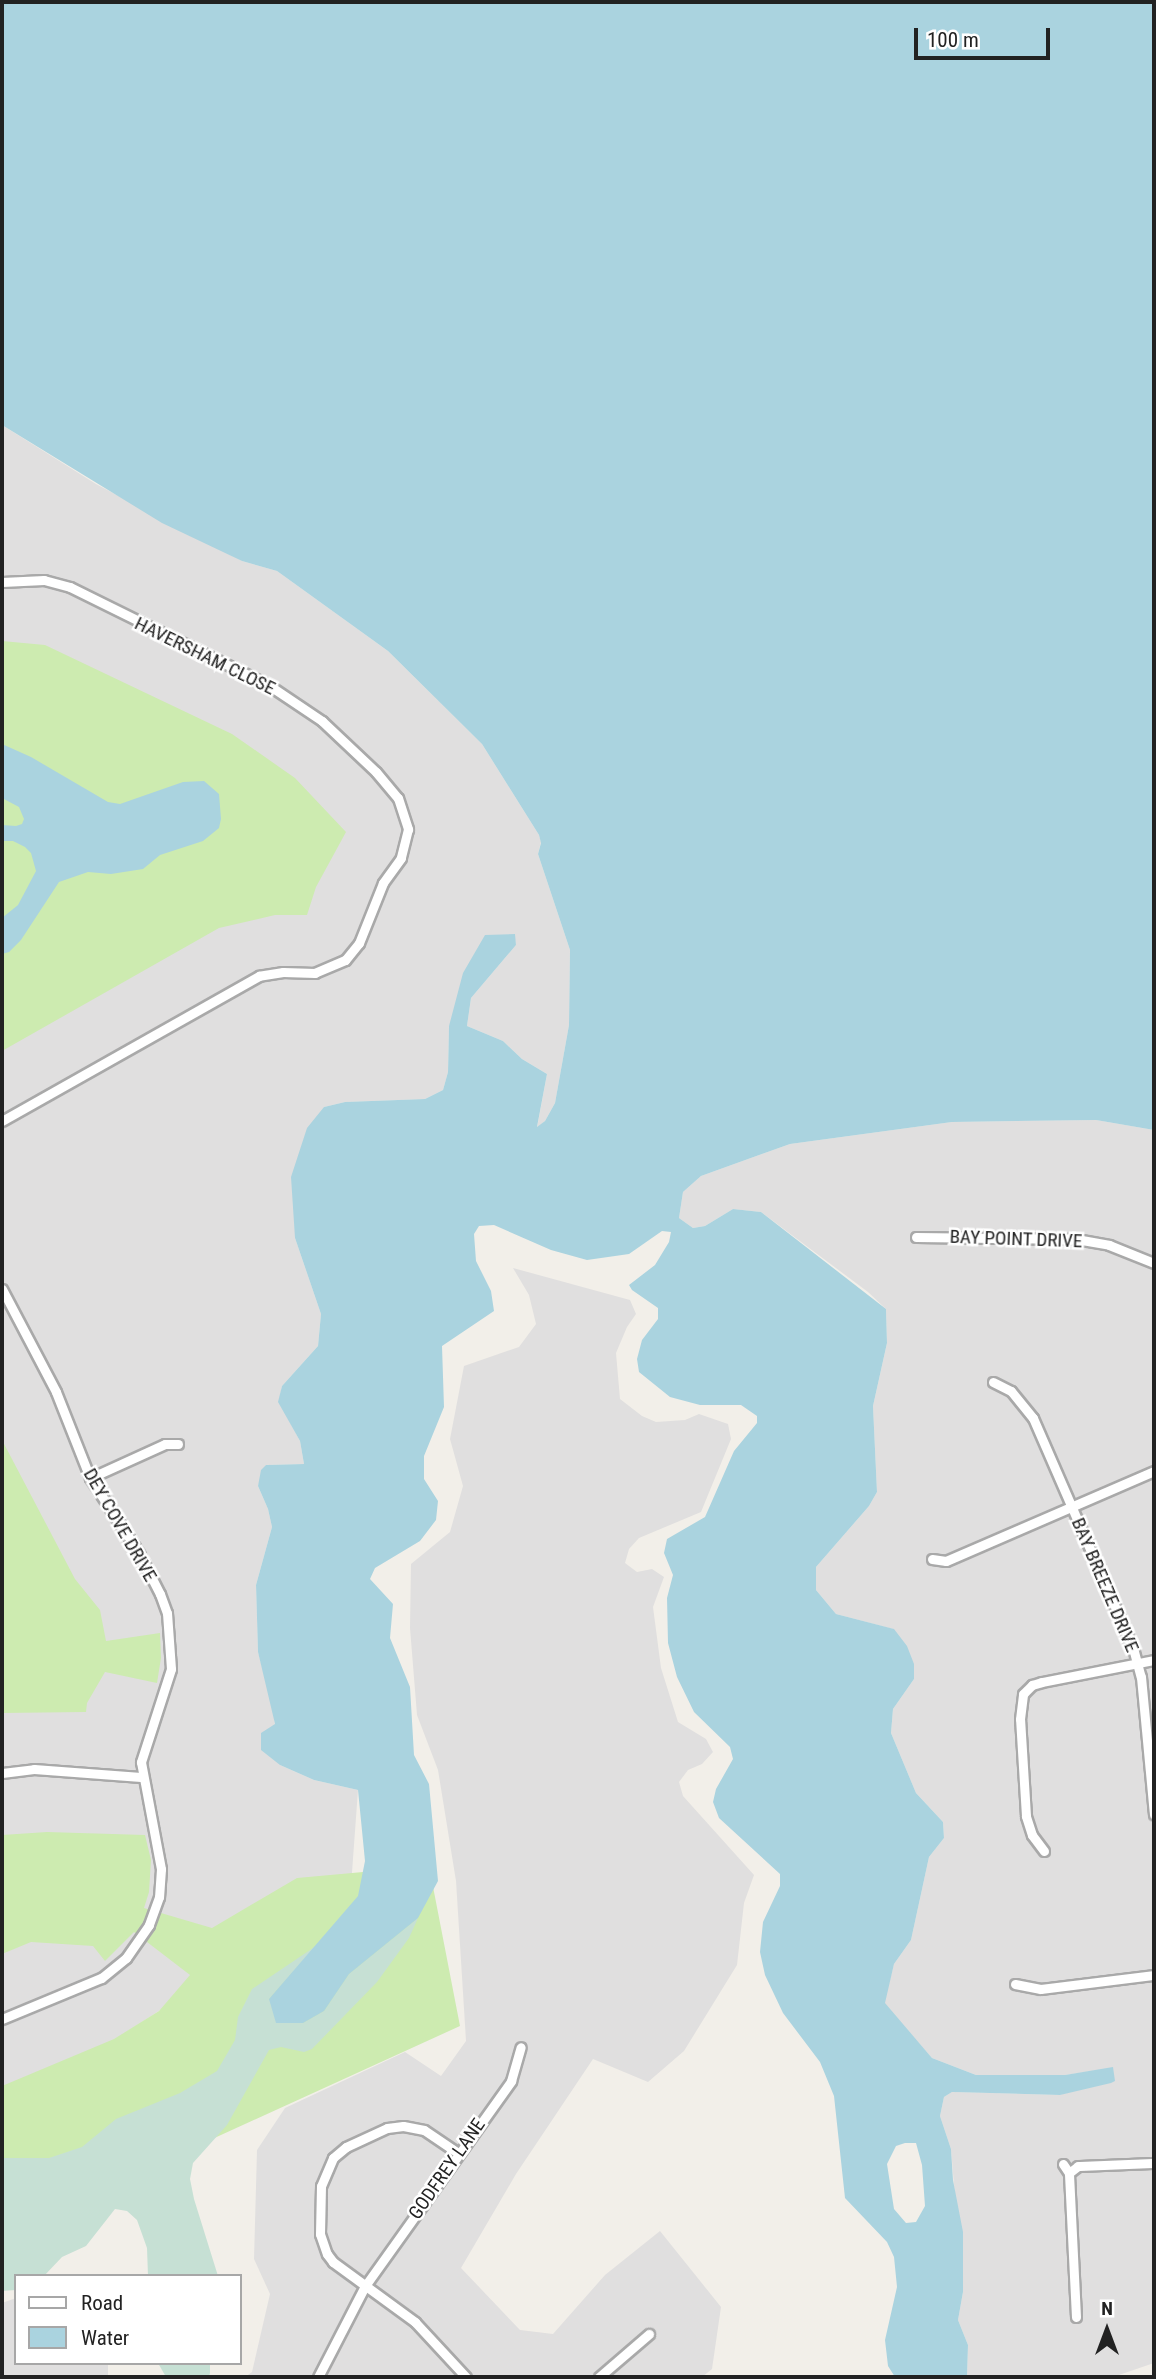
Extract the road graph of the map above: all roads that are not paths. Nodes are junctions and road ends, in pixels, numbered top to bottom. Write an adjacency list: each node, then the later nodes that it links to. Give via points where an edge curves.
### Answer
1 (2, 582): 2 (street, HAVERSHAM CLOSE, via 44,580 70,587 270,686 322,722 376,772 398,798 408,829 401,858 383,883 359,943 345,960 315,973 259,976)
2 (2, 1121)
3 (916, 1237): 4 (street, BAY POINT DRIVE, via 1076,1239 1109,1245)
4 (1154, 1263)
5 (2, 1289): 9 (street, DEY COVE DRIVE, via 56,1392)
6 (993, 1382): 10 (street, BAY BREEZE DRIVE, via 1012,1391 1033,1418)
7 (178, 1444): 9 (street, via 165,1444)
8 (1154, 1471): 10 (street)
9 (90, 1478): 15 (street, DEY COVE DRIVE, via 139,1553 167,1613 171,1669 145,1746)
10 (1072, 1507): 11 (street, via 946,1561); 13 (street, BAY BREEZE DRIVE)
11 (932, 1559)
12 (1154, 1660): 13 (street)
13 (1138, 1663): 16 (street, BAY BREEZE DRIVE); 17 (street, via 1042,1682 1023,1694 1020,1720 1026,1816)
14 (2, 1773): 15 (street, via 34,1769)
15 (141, 1777): 20 (street, DEY COVE DRIVE, via 160,1869 159,1897 149,1925 126,1958 101,1978)
16 (1154, 1814)
17 (1044, 1852)
18 (1154, 1975): 19 (street, via 1041,1989)
19 (1015, 1984)
20 (2, 2019)
21 (521, 2048): 22 (street, GODFREY LANE, via 511,2081)
22 (458, 2153): 26 (street, GODFREY LANE); 26 (street, via 424,2130 403,2126 356,2142 333,2158 321,2186 323,2246 333,2263)
23 (1154, 2163): 25 (street, via 1079,2166)
24 (1063, 2164): 25 (street)
25 (1069, 2173): 27 (street)
26 (365, 2286): 29 (street, GODFREY LANE); 30 (street, via 415,2322)
27 (1076, 2317)
28 (649, 2334): 31 (street)
29 (318, 2377)
30 (466, 2377)
31 (598, 2377)

